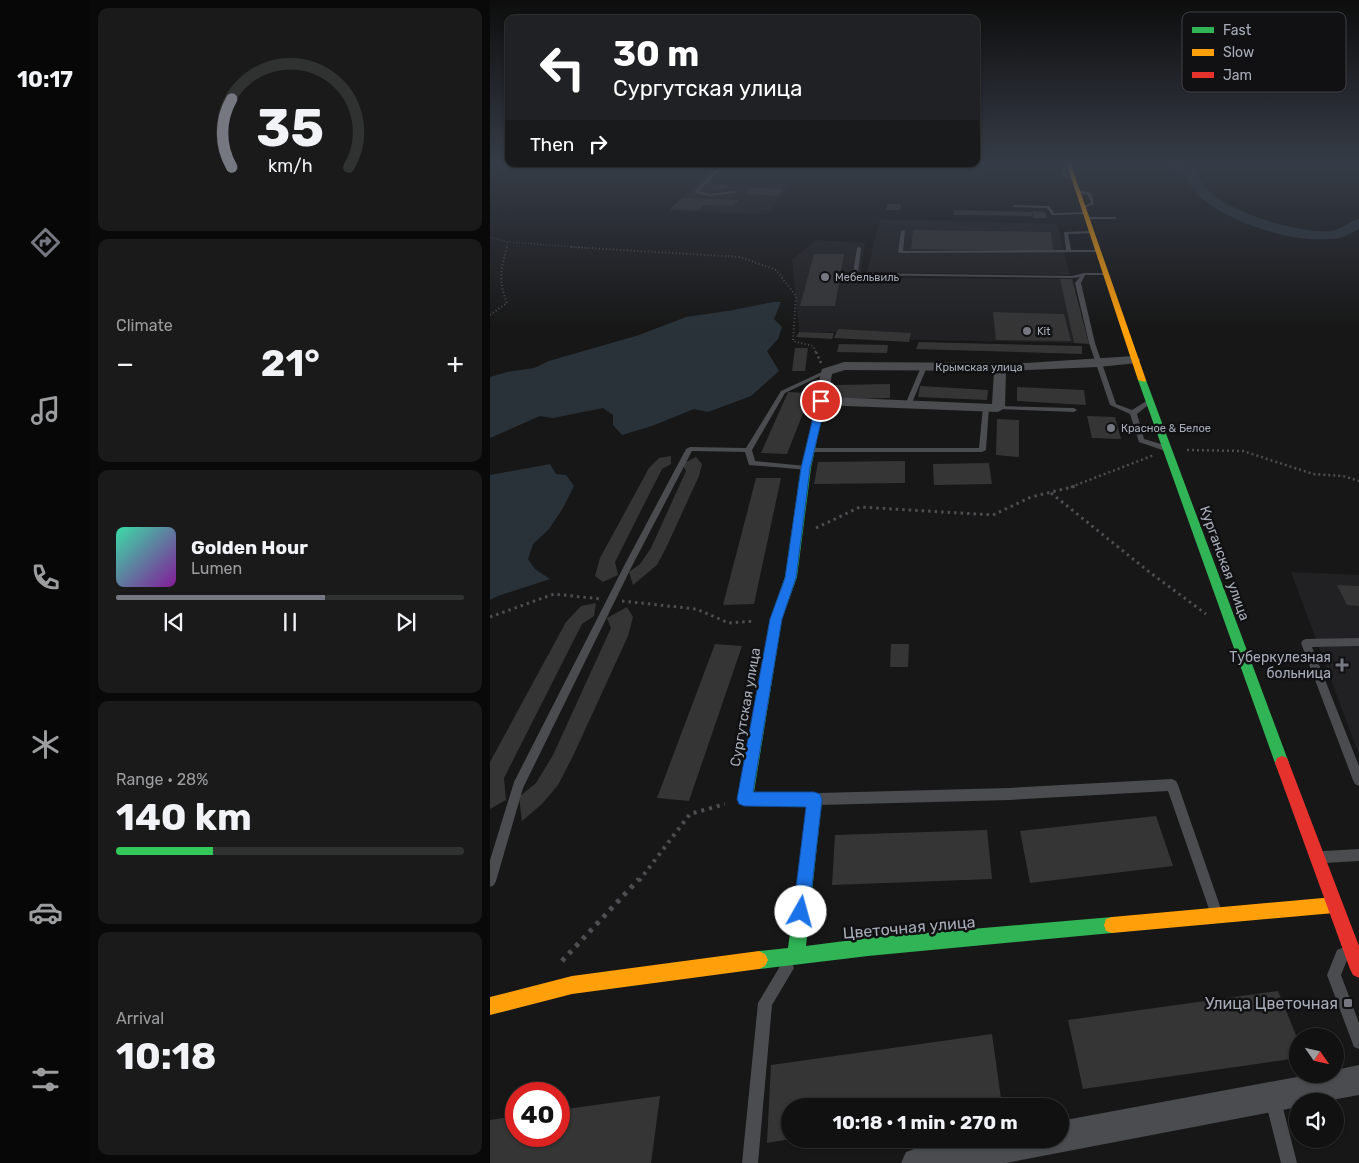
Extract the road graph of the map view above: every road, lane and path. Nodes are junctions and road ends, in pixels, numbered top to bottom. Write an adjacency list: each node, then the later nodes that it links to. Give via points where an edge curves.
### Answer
1 (1087, 219): 3 (main road, Курганская улица)
2 (904, 231): 7 (lane, via 900,252)
3 (1092, 232): 7 (lane, via 1066,232); 8 (main road, Курганская улица)
4 (490, 237): 5 (path)
5 (507, 242): 11 (path, via 501,289 507,303); 16 (path, via 740,256 776,270 796,296 793,341 813,346)
6 (859, 248): 9 (lane, via 855,274 1072,277)
7 (1069, 251): 8 (lane)
8 (1098, 251): 10 (main road, Курганская улица)
9 (1084, 274): 10 (lane); 13 (lane, via 1078,283)
10 (1105, 274): 12 (main road, Курганская улица)
11 (490, 315)
12 (1134, 360): 13 (street, Крымская улица); 18 (main road, Курганская улица)
13 (1100, 364): 15 (street, Крымская улица); 22 (lane, via 1113,405)
14 (924, 367): 15 (street, Крымская улица); 16 (street, Крымская улица, via 844,366); 19 (lane)
15 (1000, 368): 20 (street)
16 (826, 372): 17 (street); 23 (lane, via 783,392)
17 (821, 401): 19 (street); 24 (main road, Сургутская улица)
18 (1150, 401): 22 (lane); 25 (main road, Курганская улица)
19 (908, 405): 20 (street)
20 (992, 408): 21 (lane); 24 (lane, via 982,450)
21 (1074, 410)
22 (1133, 413): 25 (lane, via 1141,440)
23 (748, 450): 26 (lane, via 752,464); 30 (lane, via 690,448)
24 (810, 450): 26 (main road, Сургутская улица)
25 (1168, 450): 27 (path, via 1243,451 1313,474 1343,476); 28 (path, via 1081,485); 33 (main road, Курганская улица)
26 (806, 468): 29 (main road, Сургутская улица)
27 (1359, 481)
28 (1051, 492): 29 (path, via 1030,497 993,515 860,507); 33 (path, via 1198,609)
29 (796, 538): 32 (main road, Сургутская улица, via 791,578)
30 (611, 600): 31 (path, via 554,594); 32 (path, via 696,609 729,622); 40 (lane, via 518,786)
31 (490, 617)
32 (776, 619): 36 (main road, Сургутская улица)
33 (1230, 622): 39 (main road, Курганская улица)
34 (1359, 642): 35 (lane, via 1306,643)
35 (1359, 780)
36 (744, 799): 37 (main road); 46 (path, via 690,814 636,884)
37 (814, 800): 42 (lane, via 1172,785); 45 (main road)
38 (1359, 855): 39 (lane)
39 (1317, 857): 41 (main road, Курганская улица)
40 (490, 881)
41 (1334, 904): 42 (main road, Цветочная улица); 43 (lane); 44 (main road, Курганская улица)
42 (1217, 916): 45 (main road, Цветочная улица)
43 (1353, 917)
44 (1348, 941): 47 (main road, Курганская улица); 49 (lane, via 1334,974)
45 (796, 954): 48 (main road, Цветочная улица, via 592,983 513,998); 54 (lane, via 765,1003)
46 (556, 966)
47 (1359, 969)
48 (490, 1006)
49 (1359, 1042)
50 (1359, 1080): 51 (street)
51 (1272, 1097): 52 (street); 56 (lane)
52 (1069, 1135)
53 (1001, 1148): 55 (street)
54 (750, 1163)
55 (917, 1163)
56 (1289, 1163)

